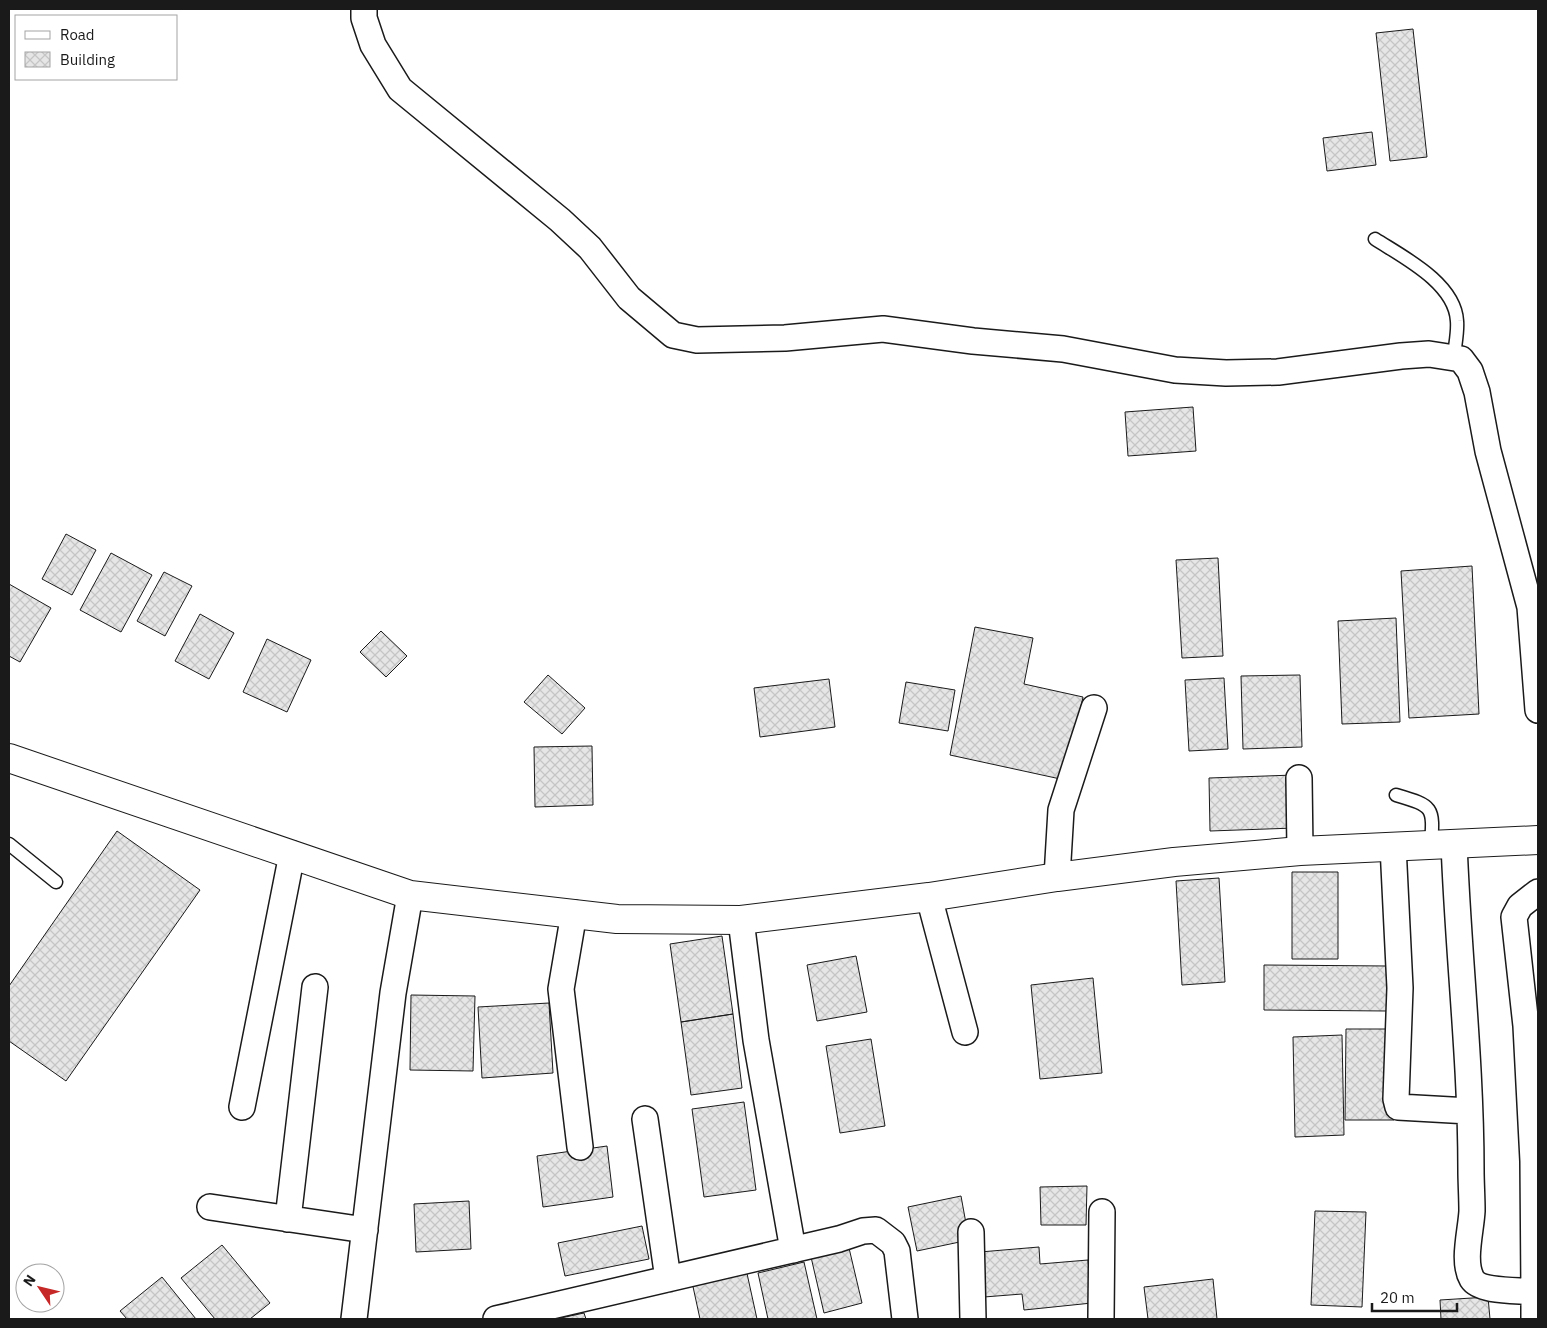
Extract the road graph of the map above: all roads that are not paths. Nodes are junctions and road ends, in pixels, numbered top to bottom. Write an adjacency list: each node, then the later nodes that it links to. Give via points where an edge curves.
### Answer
1 (364, 9): 3 (street, via 373,45 400,89 560,220 590,248 630,298 673,335 697,340 785,338 883,329 1063,349 1175,370 1226,372 1278,372 1401,356)
2 (1375, 239): 3 (lane, via 1424,270 1447,294 1457,320)
3 (1454, 356): 4 (street, via 1461,359 1470,371 1477,392 1488,451)
4 (1534, 607): 6 (street)
5 (1094, 708): 16 (street, via 1061,810)
6 (1538, 710)
7 (9, 758): 15 (street)
8 (1299, 778): 14 (street)
9 (1396, 795): 12 (lane, via 1422,803 1429,809)
10 (1538, 840): 12 (street)
11 (9, 844): 17 (lane)
12 (1443, 844): 13 (street); 26 (street, via 1457,936)
13 (1393, 846): 14 (street); 26 (street, via 1400,988 1398,1107)
14 (1300, 851): 16 (street)
15 (292, 854): 19 (street); 25 (street)
16 (1057, 877): 20 (street)
17 (56, 882)
18 (1538, 892): 36 (street, via 1520,906 1514,917 1526,1026 1532,1142)
19 (410, 895): 21 (street); 32 (street, via 393,993)
20 (929, 897): 22 (street); 24 (street)
21 (574, 913): 22 (street, via 617,919); 28 (street, via 561,989)
22 (741, 920): 34 (street, via 756,1040)
23 (315, 988): 31 (street)
24 (965, 1032)
25 (242, 1107)
26 (1469, 1111): 36 (street, via 1470,1273 1480,1286)
27 (645, 1119): 35 (street)
28 (580, 1147)
29 (210, 1207): 31 (street)
30 (1102, 1212): 42 (street)
31 (288, 1219): 32 (street)
32 (365, 1230): 37 (street)
33 (970, 1232): 41 (street)
34 (793, 1250): 35 (street); 40 (street, via 863,1231 876,1230 886,1236 898,1251)
35 (668, 1279): 39 (street)
36 (1534, 1292): 43 (street)
37 (355, 1311): 38 (street)
38 (336, 1319)
39 (496, 1319)
40 (905, 1319)
41 (973, 1319)
42 (1101, 1319)
43 (1534, 1319)

